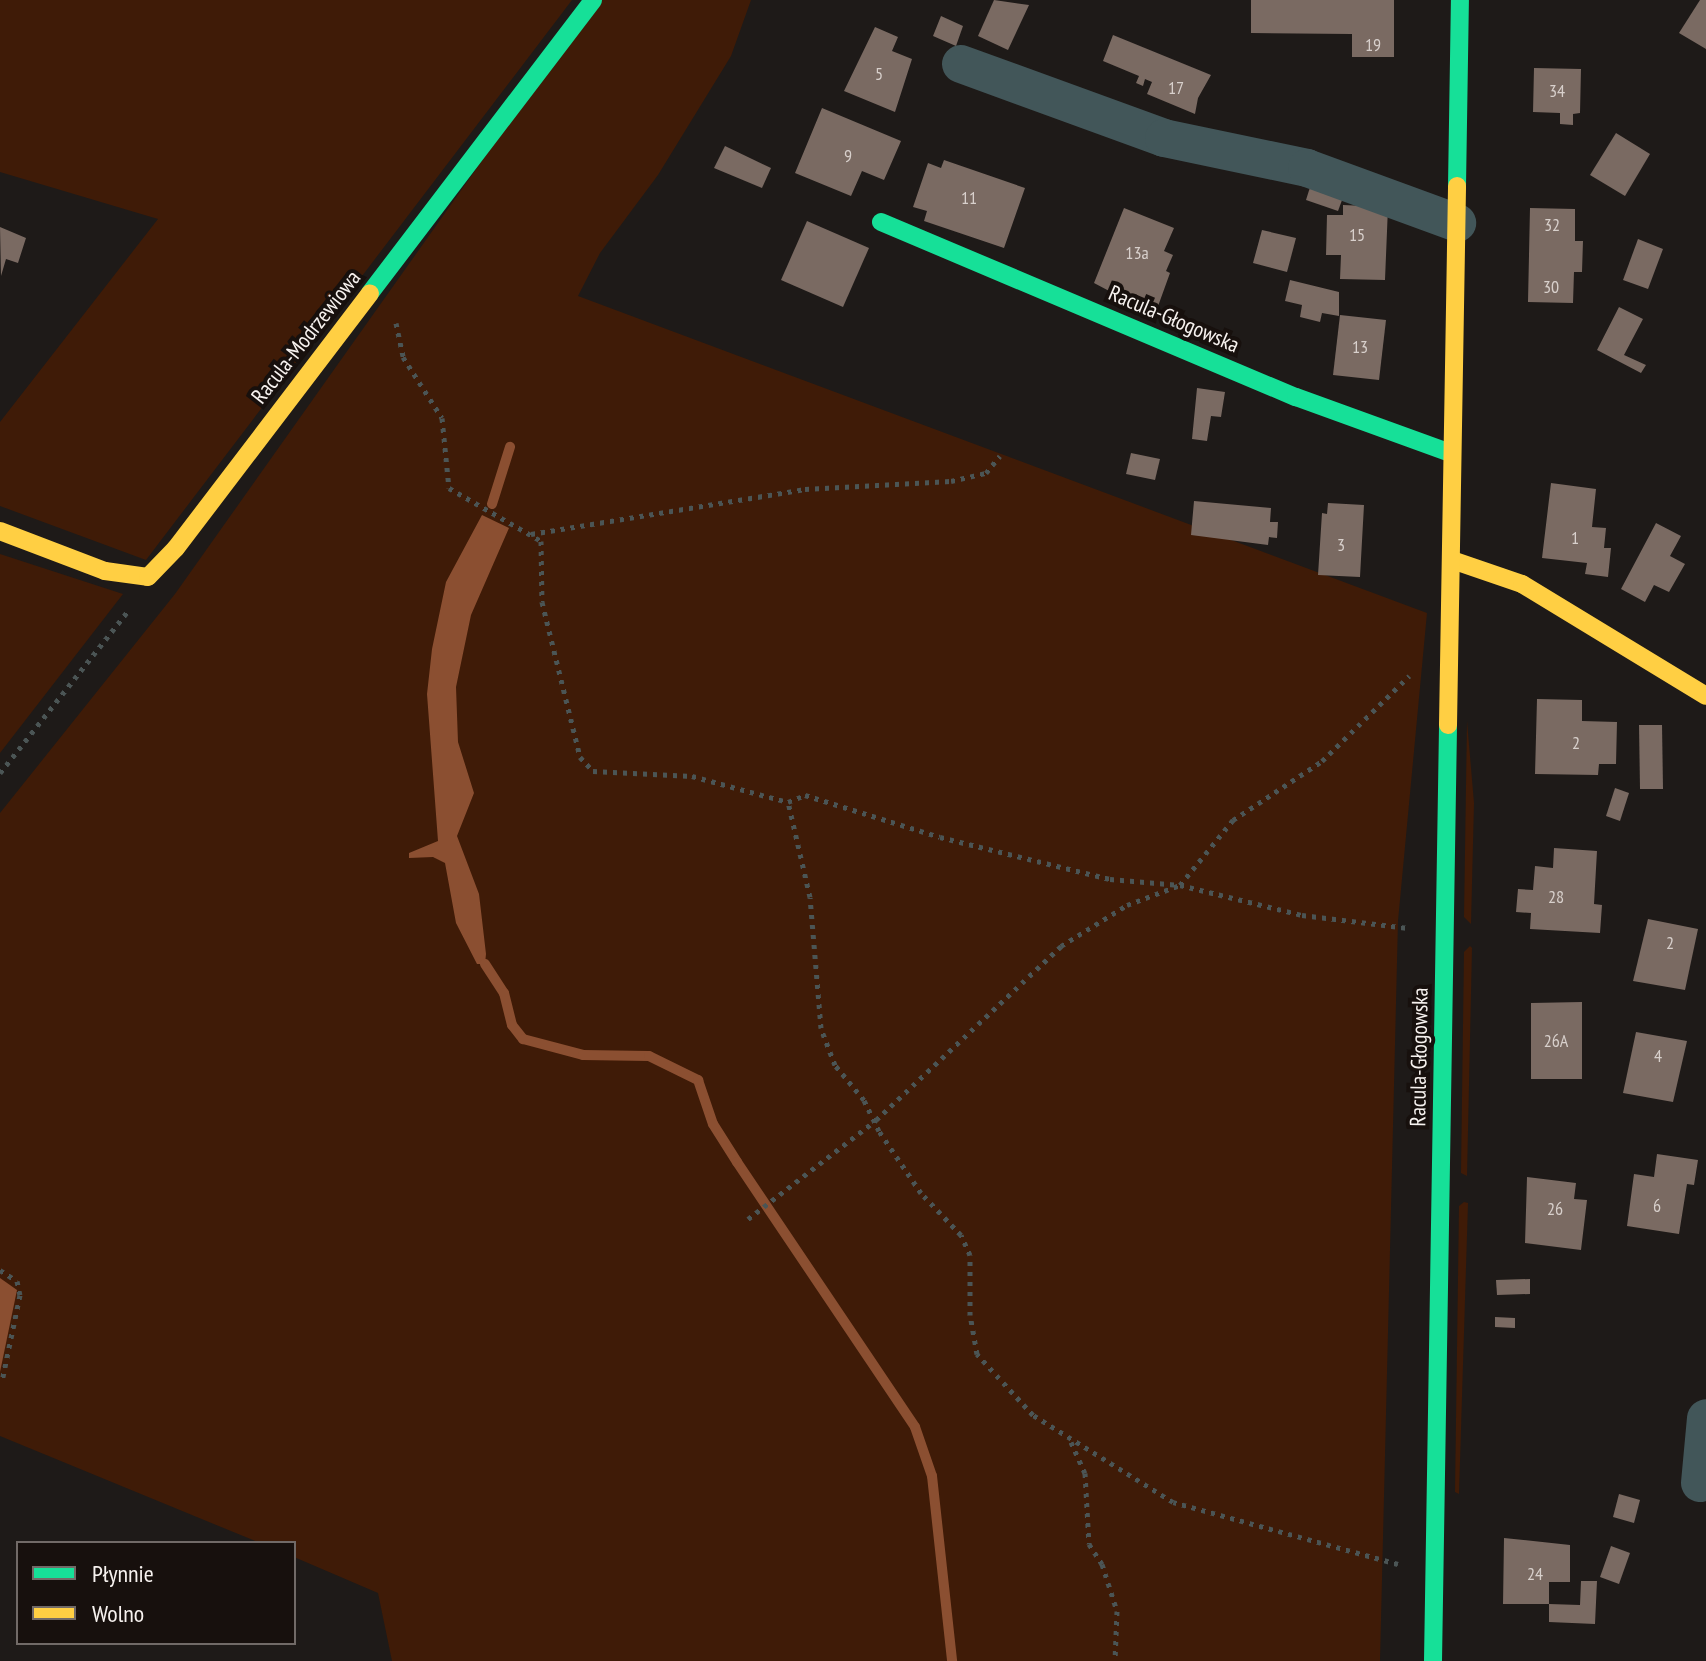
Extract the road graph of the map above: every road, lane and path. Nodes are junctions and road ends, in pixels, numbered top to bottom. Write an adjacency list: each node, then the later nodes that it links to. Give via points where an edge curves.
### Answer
1 (593, 0): 6 (street, Racula-Modrzewiowa)
2 (1460, 0): 5 (street, Racula-Głogowska)
3 (961, 64): 5 (street, via 1174,141 1307,168)
4 (881, 222): 7 (street, Racula-Głogowska, via 1296,397)
5 (1457, 223): 7 (street, Racula-Głogowska)
6 (386, 272): 10 (path, via 403,357 442,418 449,488); 12 (street, Racula-Modrzewiowa, via 176,548)
7 (1451, 453): 11 (street, Racula-Głogowska)
8 (1000, 456): 10 (path, via 986,473 951,481 805,489)
9 (0, 531): 12 (street, via 105,571)
10 (530, 534): 16 (path, via 541,541 542,602 580,757 593,771 692,776)
11 (1452, 560): 13 (street, Racula-Głogowska); 14 (street, via 1522,584)
12 (148, 577): 15 (path, via 139,597)
13 (1450, 658): 17 (path, via 1408,676 1322,761 1233,820); 18 (street, Racula-Głogowska)
14 (1706, 696)
15 (0, 773)
16 (788, 802): 17 (path, via 805,795 940,837 1110,879); 19 (path, via 810,897 821,1028 835,1065)
17 (1180, 885): 18 (path, via 1302,915); 19 (path, via 1127,905 1061,946)
18 (1446, 933): 26 (street, Racula-Głogowska)
19 (876, 1120): 20 (path); 24 (path, via 921,1193 961,1235 970,1255 970,1315 977,1354 1033,1415)
20 (748, 1219)
21 (0, 1270): 22 (path, via 17,1281 20,1295)
22 (2, 1381)
23 (1706, 1418): 25 (street)
24 (1071, 1441): 26 (path, via 1173,1502); 27 (path, via 1087,1486 1084,1522 1089,1544 1102,1564 1117,1611)
25 (1700, 1483)
26 (1434, 1574): 28 (street, Racula-Głogowska)
27 (1115, 1661)
28 (1433, 1661)

